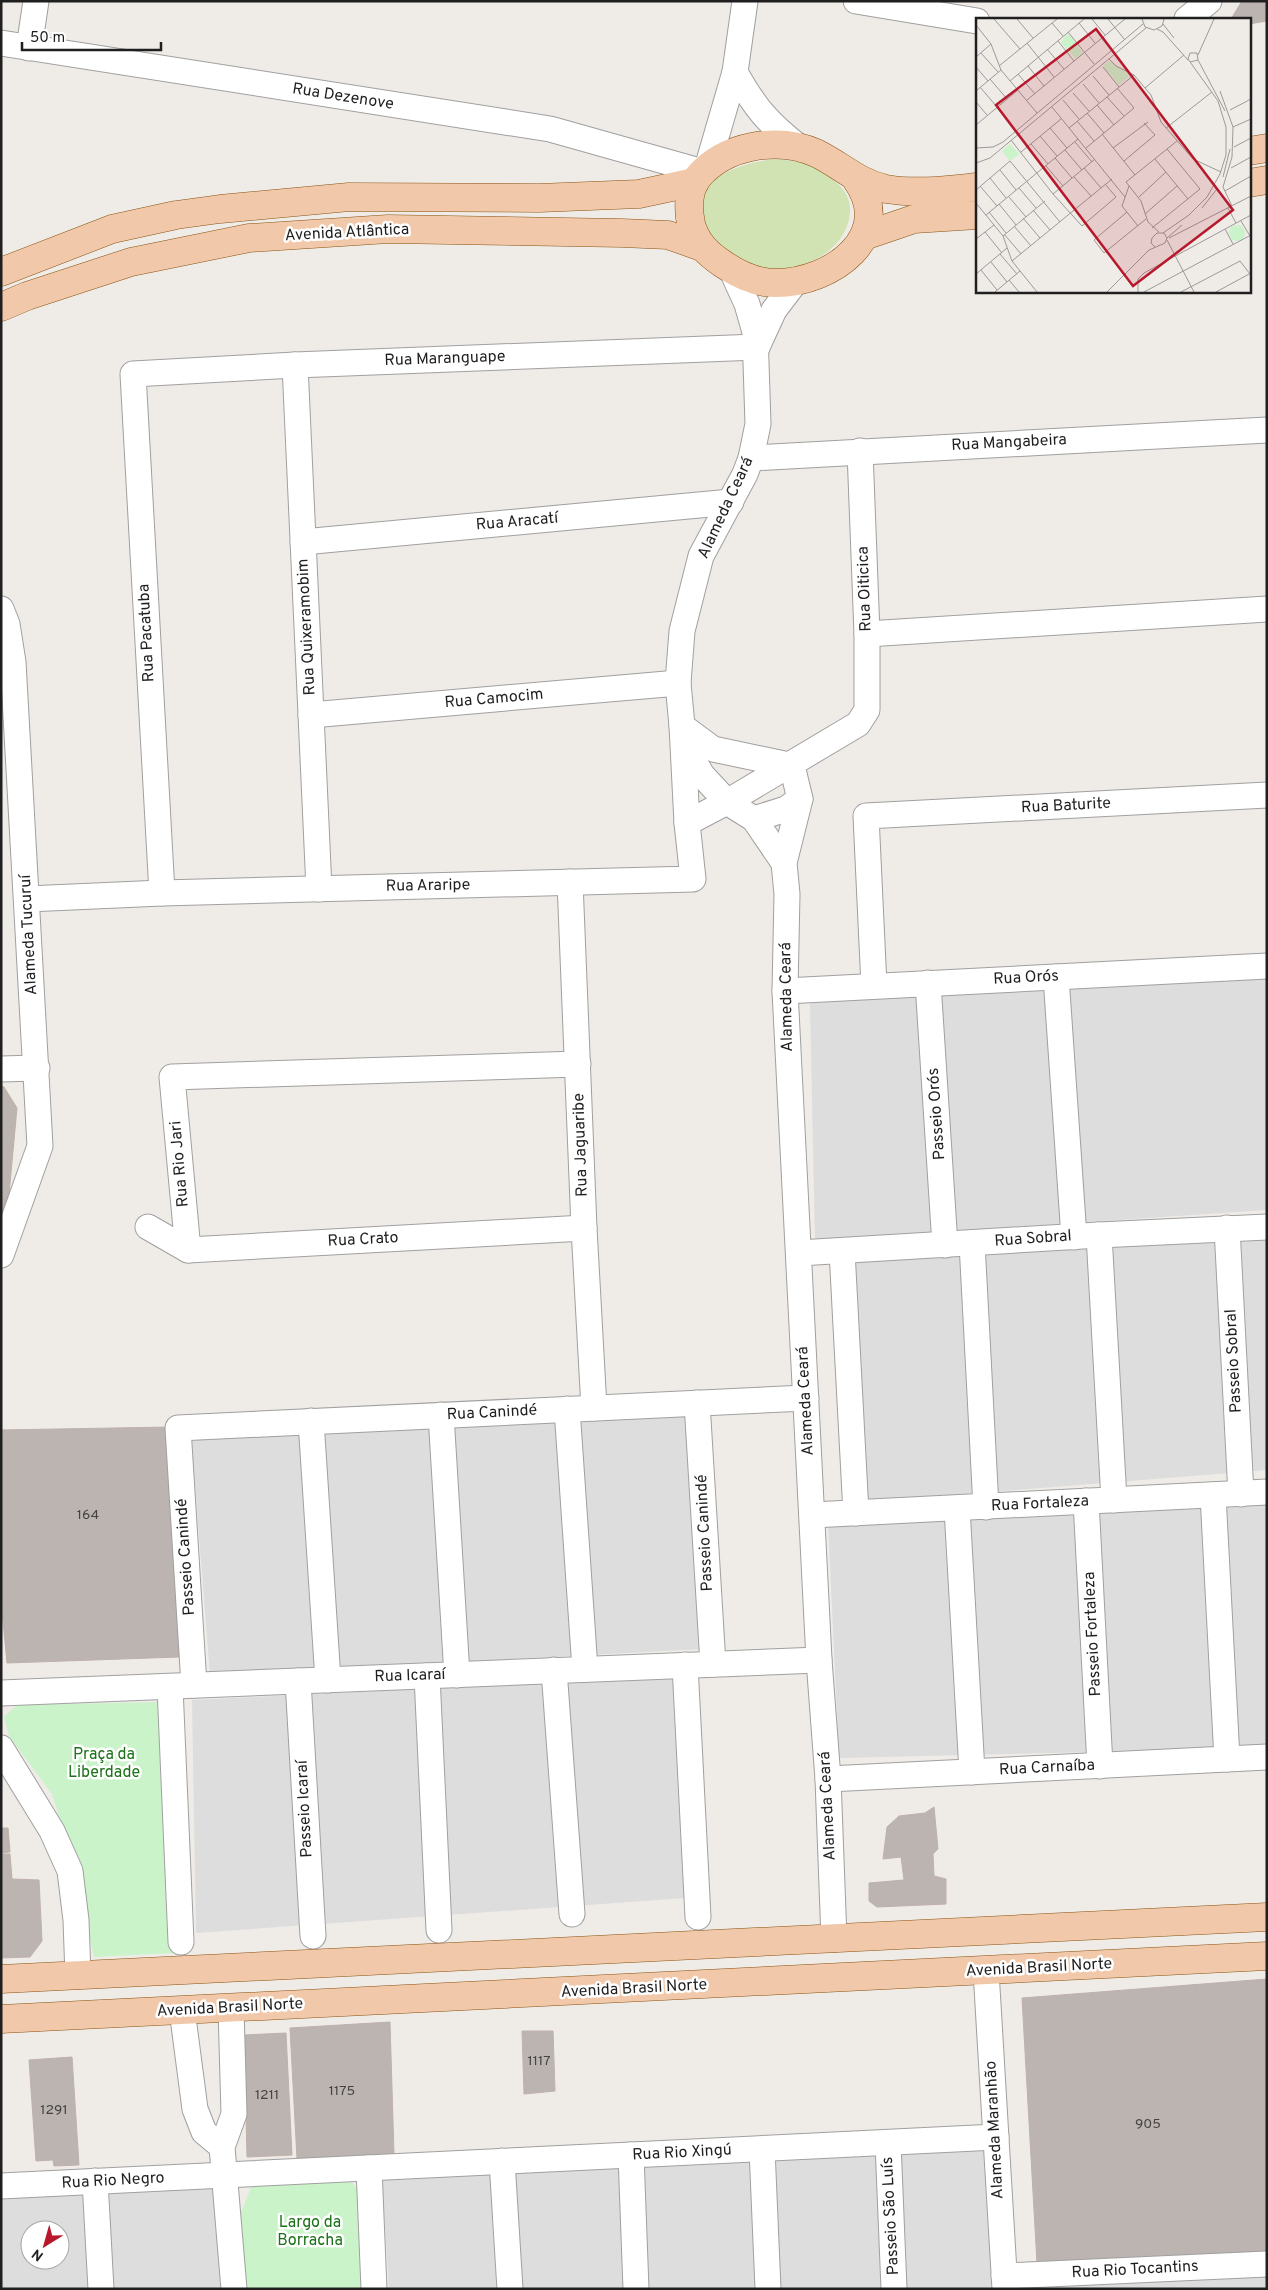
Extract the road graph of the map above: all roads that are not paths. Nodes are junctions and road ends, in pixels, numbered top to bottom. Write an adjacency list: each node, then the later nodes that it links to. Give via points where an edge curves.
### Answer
1 (36, 1): 8 (street)
2 (745, 1): 9 (street)
3 (856, 1): 6 (street)
4 (1209, 1): 5 (street)
5 (1188, 18)
6 (976, 21)
7 (1, 43): 8 (street, Rua Dezenove)
8 (29, 48): 13 (street, Rua Dezenove, via 550,129)
9 (735, 72): 10 (street, via 752,102 770,123); 13 (street)
10 (800, 148): 13 (main road, Avenida Atlântica, via 770,144 748,148); 14 (main road, Avenida Atlântica, via 816,153)
11 (1267, 148): 12 (main road)
12 (1250, 151)
13 (696, 173): 20 (main road, Avenida Atlântica, via 689,198 689,215 693,232); 22 (main road, Avenida Atlântica, via 639,194 540,198 349,197 176,215 112,229)
14 (856, 179): 17 (main road, Avenida Atlântica, via 885,188 918,192); 19 (main road, Avenida Atlântica, via 865,191 869,206 869,222)
15 (1267, 180): 16 (main road)
16 (1250, 183)
17 (976, 187)
18 (976, 215): 19 (main road, via 914,219)
19 (864, 236): 23 (main road, Avenida Atlântica, via 835,266)
20 (702, 247): 21 (main road, Avenida Atlântica); 24 (main road, Avenida Atlântica, via 668,235 622,233 388,229 249,238 131,262)
21 (731, 269): 23 (main road, Avenida Atlântica, via 759,281); 25 (street, Alameda Ceará, via 747,304)
22 (1, 272)
23 (796, 281): 25 (street, Alameda Ceará, via 774,310)
24 (1, 307)
25 (757, 347): 26 (street, Rua Maranguape); 30 (street, Alameda Ceará, via 758,424)
26 (295, 365): 27 (street, Rua Maranguape); 32 (street, Rua Quixeramobim)
27 (132, 374): 48 (street, Rua Pacatuba)
28 (1267, 430): 29 (street, Rua Mangabeira)
29 (860, 451): 30 (street, Rua Mangabeira); 35 (street, Rua Oiticica)
30 (751, 458): 31 (street, Alameda Ceará)
31 (731, 502): 32 (street, Rua Aracatí); 36 (street, Alameda Ceará, via 701,556 682,631)
32 (303, 542): 37 (street, Rua Quixeramobim)
33 (1, 609): 49 (street, Alameda Tucuruí, via 8,624 13,662)
34 (1267, 609): 35 (street)
35 (866, 634): 39 (street, Rua Oiticica, via 867,710 858,724)
36 (678, 683): 37 (street, Rua Camocim); 38 (street, Alameda Ceará)
37 (311, 715): 47 (street, Rua Quixeramobim)
38 (682, 733): 39 (street, via 713,749); 42 (street, Alameda Ceará, via 702,775); 44 (street)
39 (788, 765): 41 (street, via 794,774); 42 (street)
40 (1267, 795): 53 (street, Rua Baturite, via 866,816)
41 (800, 799): 43 (street, via 786,809); 45 (street)
42 (728, 802): 43 (street, Alameda Ceará); 44 (street)
43 (754, 819): 45 (street)
44 (687, 823): 46 (street, Rua Araripe, via 693,880)
45 (784, 863): 54 (street, Alameda Ceará, via 787,894)
46 (570, 882): 47 (street, Rua Araripe); 55 (street, Rua Jaguaribe)
47 (319, 889): 48 (street, Rua Araripe)
48 (162, 892): 49 (street, Rua Araripe)
49 (27, 899): 56 (street, Alameda Tucuruí)
50 (1267, 966): 51 (street, Rua Orós)
51 (1056, 977): 52 (street, Rua Orós); 63 (street)
52 (928, 983): 53 (street, Rua Orós); 65 (street, Passeio Orós)
53 (874, 986): 54 (street, Rua Orós)
54 (784, 991): 68 (street, Alameda Ceará)
55 (578, 1064): 60 (street, Rua Jaguaribe); 66 (street, Rua Rio Jari, via 172,1077)
56 (37, 1068): 57 (street); 69 (street, Alameda Tucuruí, via 40,1146)
57 (1, 1069)
58 (148, 1227): 66 (street)
59 (1267, 1227): 61 (street, Rua Sobral)
60 (584, 1228): 66 (street, Rua Crato); 72 (street, Rua Jaguaribe)
61 (1227, 1228): 62 (street, Rua Sobral); 78 (street, Passeio Sobral)
62 (1100, 1235): 63 (street, Rua Sobral); 80 (street)
63 (1074, 1237): 64 (street, Rua Sobral)
64 (972, 1243): 65 (street, Rua Sobral); 82 (street)
65 (945, 1245): 67 (street, Rua Sobral)
66 (188, 1250)
67 (842, 1251): 68 (street, Rua Sobral); 84 (street)
68 (798, 1253): 70 (street, Alameda Ceará)
69 (1, 1255)
70 (806, 1398): 71 (street, Rua Canindé); 85 (street, Alameda Ceará)
71 (697, 1403): 72 (street, Rua Canindé); 87 (street, Passeio Canindé)
72 (594, 1408): 73 (street, Rua Canindé)
73 (567, 1409): 74 (street, Rua Canindé); 89 (street)
74 (441, 1415): 75 (street, Rua Canindé); 91 (street)
75 (311, 1422): 76 (street, Rua Canindé); 93 (street)
76 (178, 1428): 95 (street, Passeio Canindé)
77 (1267, 1492): 78 (street, Rua Fortaleza)
78 (1241, 1494): 79 (street, Rua Fortaleza)
79 (1213, 1495): 80 (street, Rua Fortaleza); 100 (street)
80 (1114, 1500): 81 (street, Rua Fortaleza)
81 (1086, 1502): 82 (street, Rua Fortaleza); 101 (street, Passeio Fortaleza)
82 (986, 1507): 83 (street, Rua Fortaleza)
83 (957, 1508): 84 (street, Rua Fortaleza); 102 (street)
84 (856, 1513): 85 (street, Rua Fortaleza)
85 (812, 1515): 86 (street, Alameda Ceará)
86 (819, 1660): 87 (street, Rua Icaraí); 103 (street, Alameda Ceará)
87 (713, 1664): 88 (street, Rua Icaraí)
88 (685, 1665): 89 (street, Rua Icaraí); 106 (street)
89 (585, 1669): 90 (street, Rua Icaraí)
90 (554, 1670): 91 (street, Rua Icaraí); 104 (street)
91 (458, 1674): 92 (street, Rua Icaraí)
92 (427, 1676): 93 (street, Rua Icaraí); 107 (street)
93 (328, 1680): 94 (street, Rua Icaraí)
94 (298, 1681): 95 (street, Rua Icaraí); 108 (street, Passeio Icaraí)
95 (194, 1685): 96 (street, Rua Icaraí)
96 (170, 1686): 97 (street, Rua Icaraí); 110 (street)
97 (1, 1693)
98 (1, 1748): 113 (street, via 52,1831 70,1871)
99 (1267, 1757): 100 (street, Rua Carnaíba)
100 (1227, 1759): 101 (street, Rua Carnaíba)
101 (1100, 1766): 102 (street, Rua Carnaíba)
102 (972, 1772): 103 (street, Rua Carnaíba)
103 (828, 1779): 109 (street, Alameda Ceará)
104 (572, 1914)
105 (1267, 1917): 109 (main road)
106 (698, 1918)
107 (438, 1930)
108 (313, 1936)
109 (834, 1939): 113 (main road)
110 (181, 1942)
111 (1267, 1956): 112 (main road, Avenida Brasil Norte)
112 (986, 1971): 115 (main road, Avenida Brasil Norte); 118 (street, Alameda Maranhão)
113 (78, 1976): 114 (main road)
114 (1, 1979)
115 (231, 2008): 116 (main road, Avenida Brasil Norte); 120 (street, via 234,2114)
116 (182, 2010): 117 (main road, Avenida Brasil Norte); 120 (street, via 195,2109 204,2132)
117 (1, 2019)
118 (996, 2137): 119 (street, Rua Rio Xingú); 130 (street, Alameda Maranhão)
119 (888, 2143): 121 (street, Rua Rio Xingú); 137 (street, Passeio São Luís)
120 (222, 2147): 125 (street)
121 (762, 2149): 122 (street, Rua Rio Xingú); 136 (street)
122 (631, 2155): 123 (street, Rua Rio Xingú); 135 (street)
123 (502, 2161): 124 (street, Rua Rio Xingú); 134 (street)
124 (369, 2168): 125 (street, Rua Rio Negro); 133 (street)
125 (225, 2175): 126 (street, Rua Rio Negro); 132 (street)
126 (95, 2182): 127 (street, Rua Rio Negro); 131 (street)
127 (1, 2186)
128 (1267, 2264): 129 (street, Rua Rio Tocantins)
129 (1145, 2279): 130 (street, Rua Rio Tocantins)
130 (1004, 2283)
131 (101, 2289)
132 (234, 2289)
133 (374, 2289)
134 (510, 2289)
135 (636, 2289)
136 (768, 2289)
137 (894, 2289)

